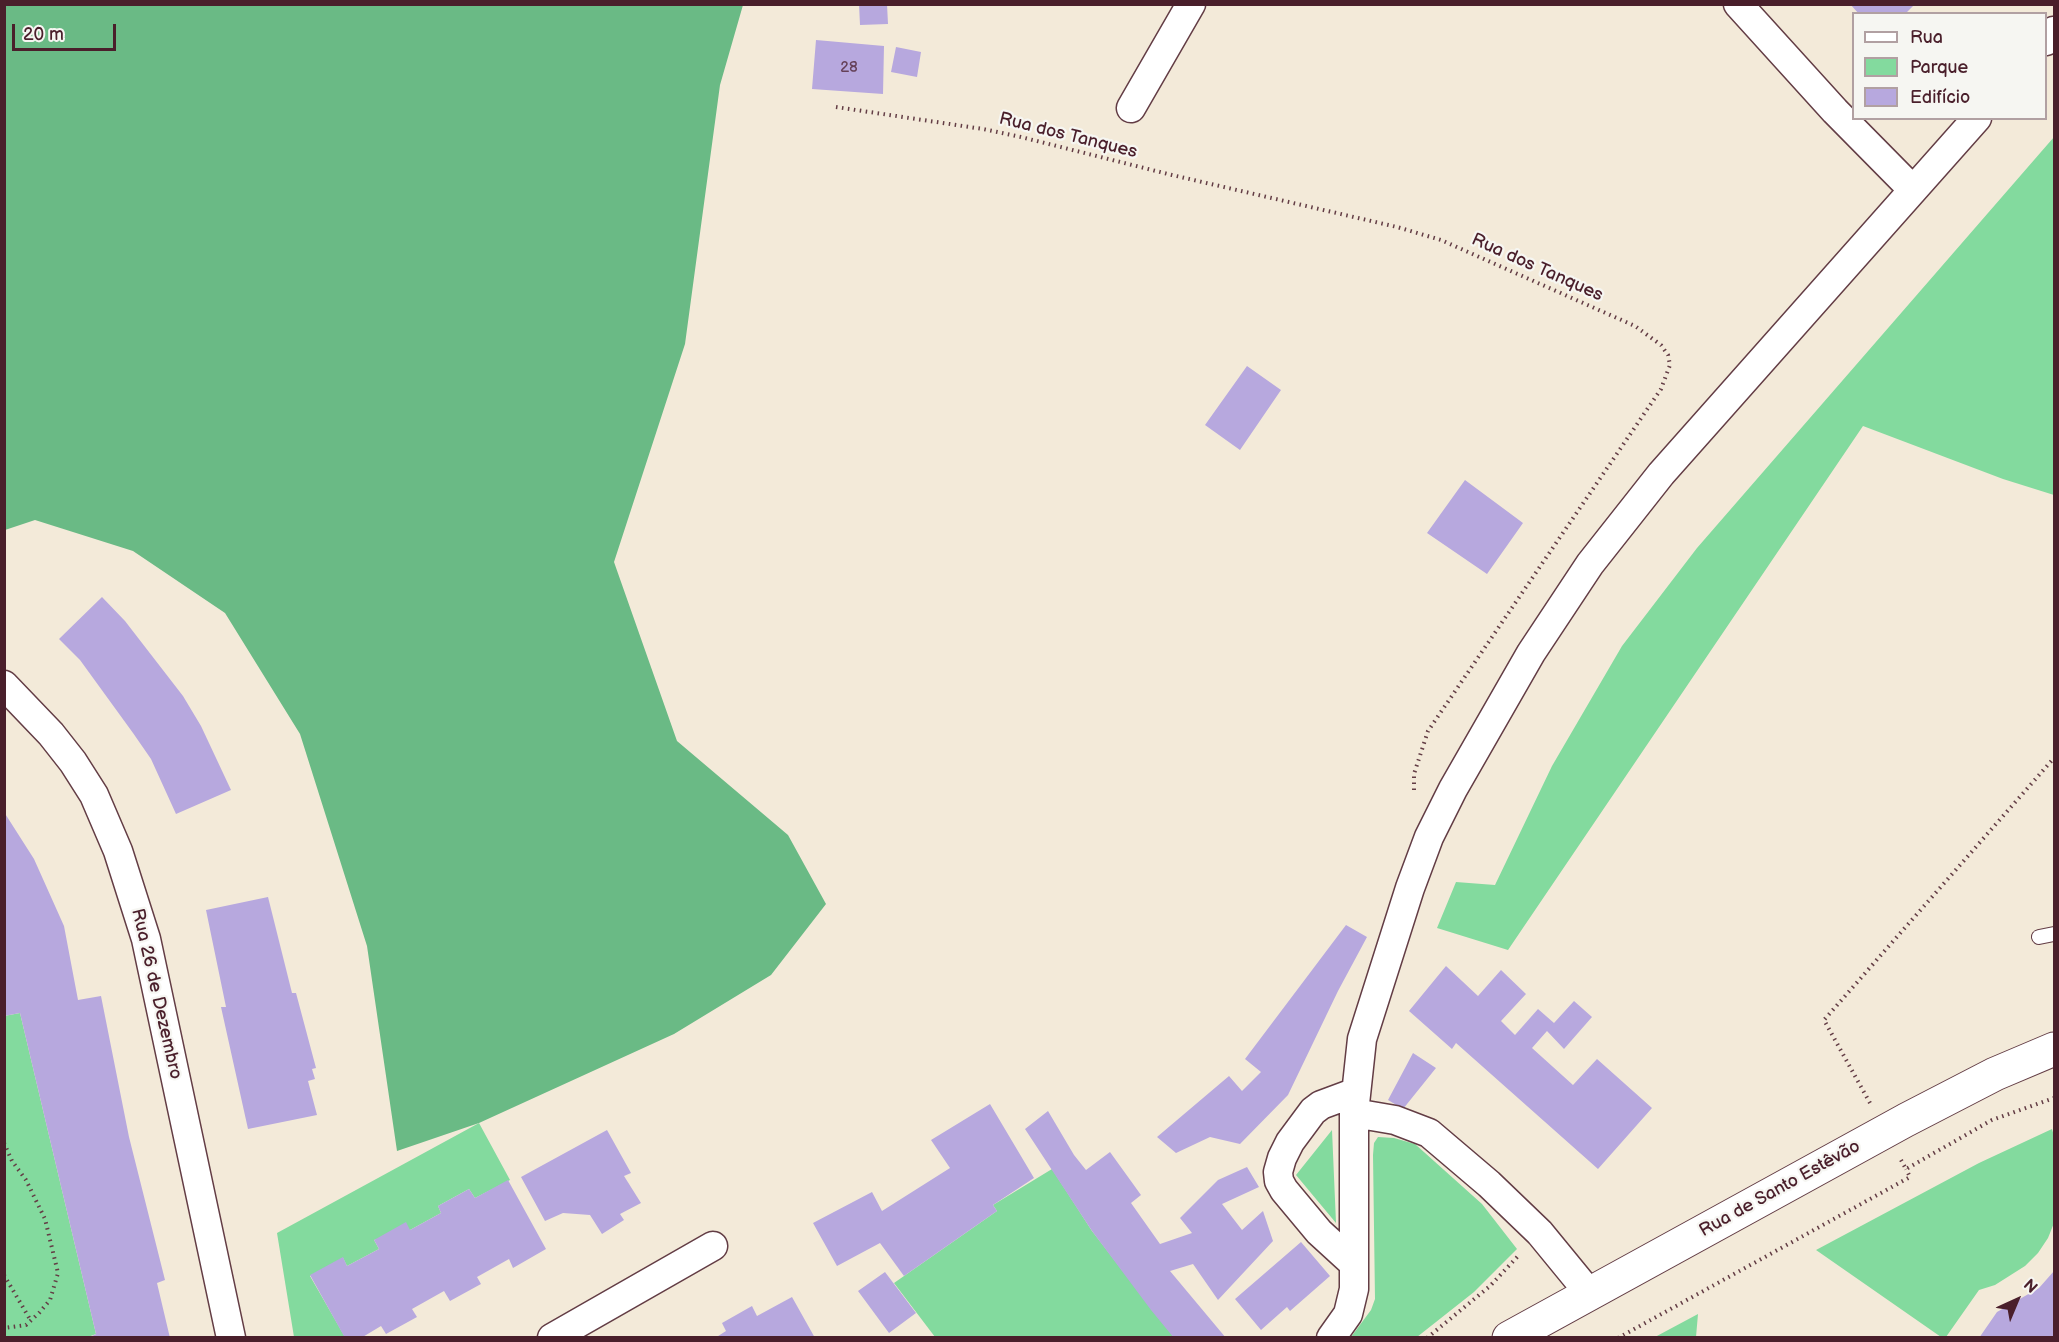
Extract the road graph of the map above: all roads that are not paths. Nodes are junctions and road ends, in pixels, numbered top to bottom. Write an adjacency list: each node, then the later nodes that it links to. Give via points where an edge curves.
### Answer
1 (1191, 4): 3 (street)
2 (1738, 4): 5 (street, via 1835,111)
3 (1131, 108)
4 (1975, 120): 5 (street)
5 (1914, 190): 10 (street, via 1661,474 1590,564 1531,653 1429,837 1362,1039)
6 (4, 685): 14 (street, Rua 26 de Dezembro, via 73,762 94,795 118,851 146,939)
7 (2055, 934): 8 (lane)
8 (2039, 937)
9 (2051, 1051): 13 (street, Rua de Santo Estêvão, via 1995,1074 1906,1120)
10 (1355, 1102): 12 (street); 12 (street, via 1321,1105 1312,1112 1290,1142 1278,1172 1289,1197); 13 (street, via 1429,1133 1540,1233)
11 (713, 1246): 15 (street)
12 (1354, 1264): 16 (street, via 1348,1314)
13 (1590, 1294): 17 (street, Rua de Santo Estêvão)
14 (231, 1338)
15 (552, 1338)
16 (1331, 1338)
17 (1509, 1338)

